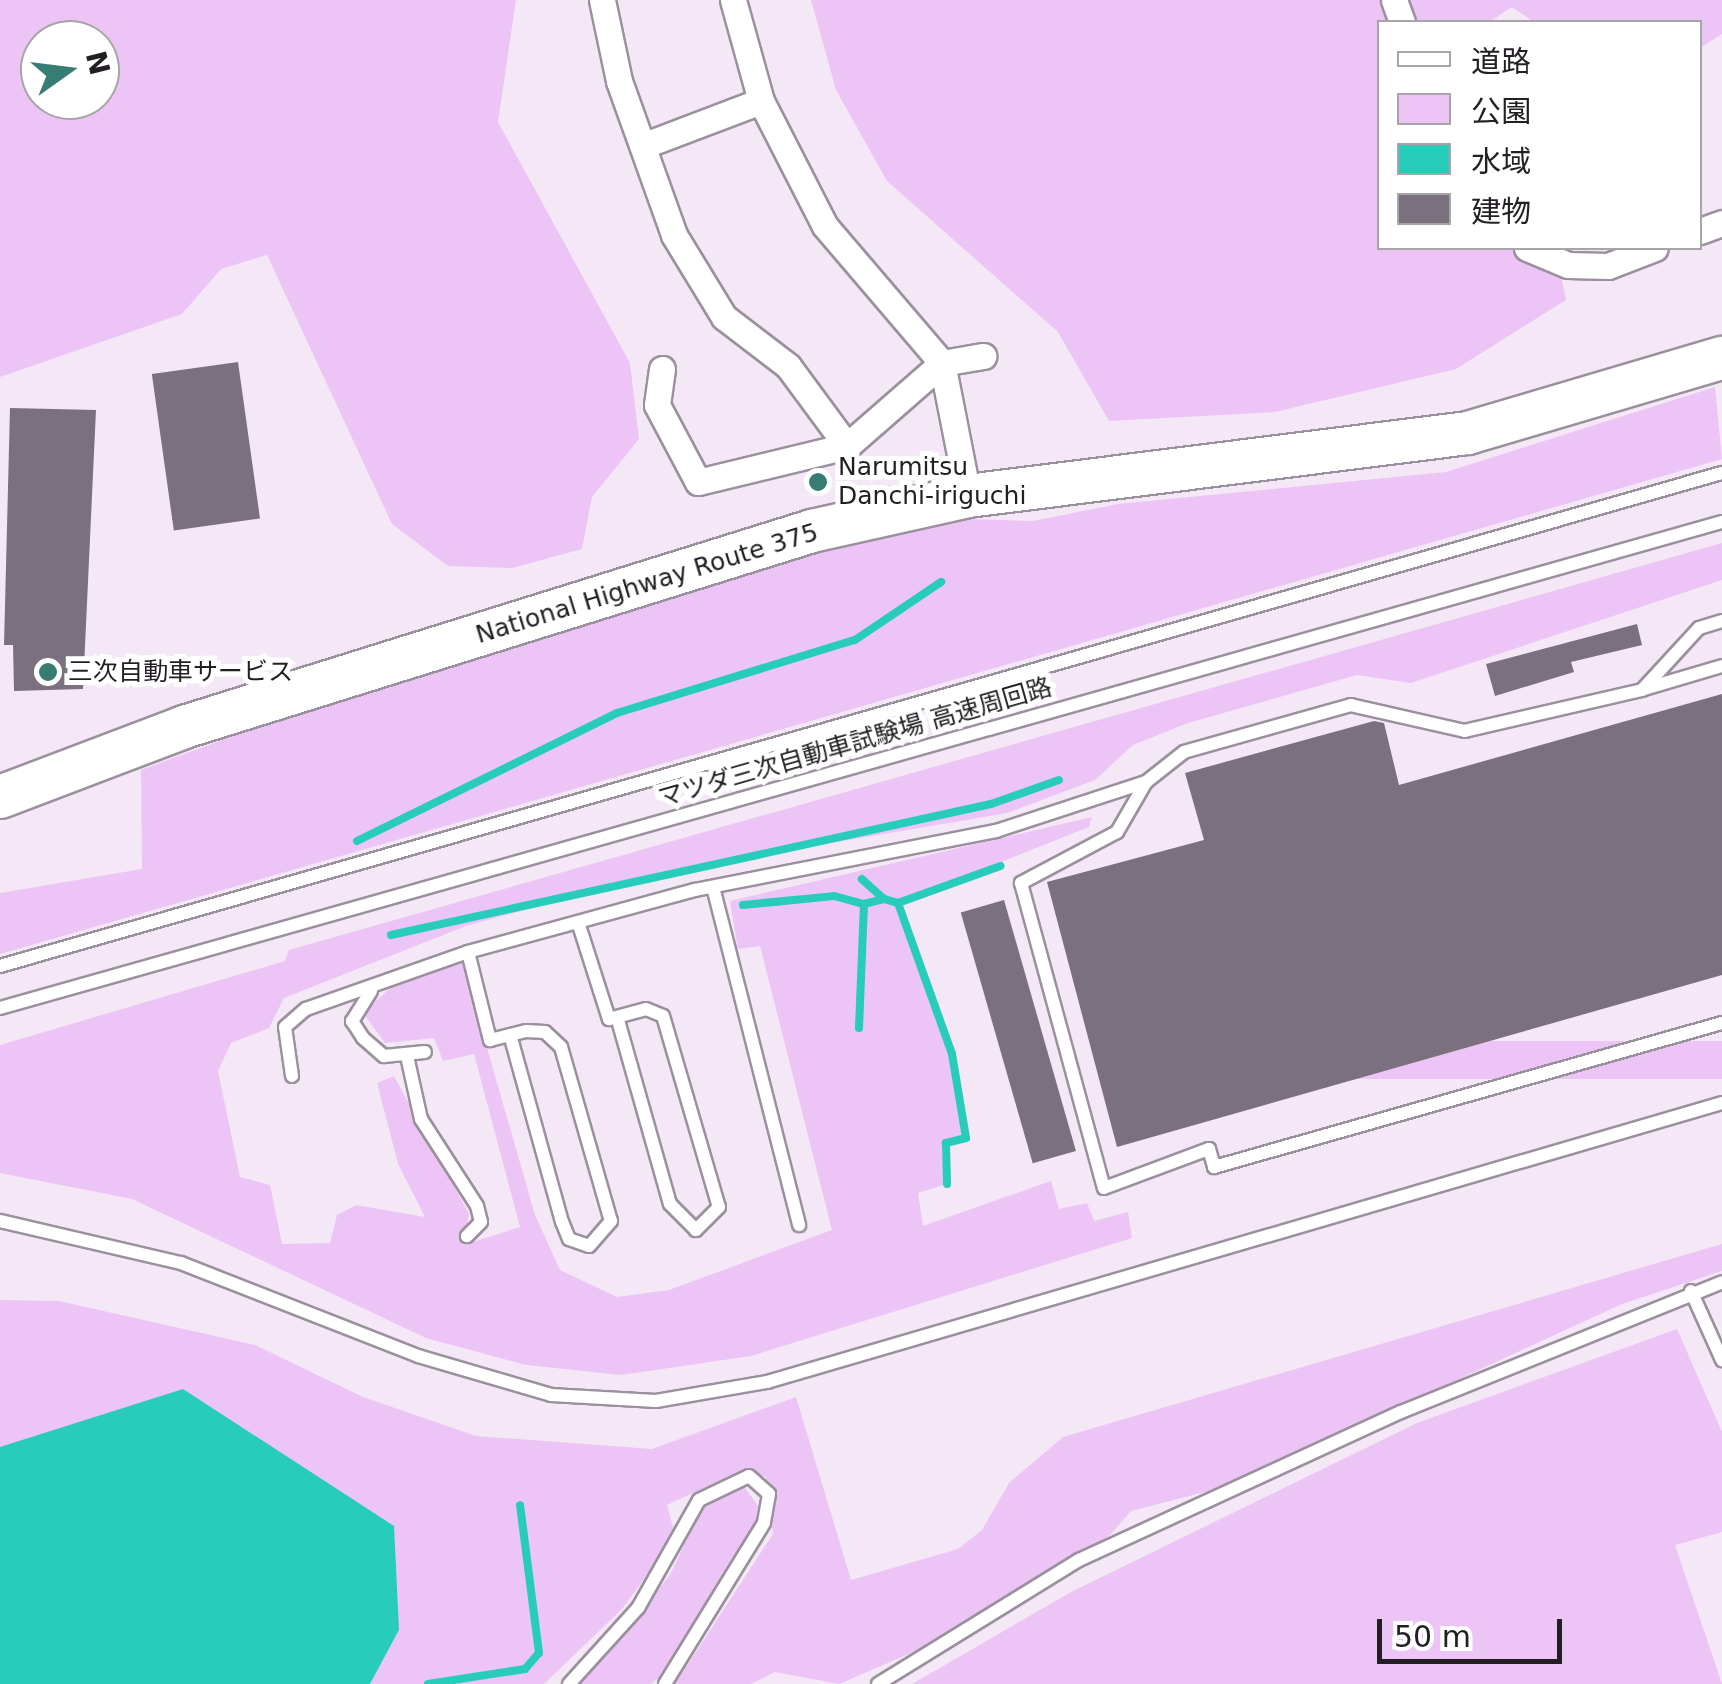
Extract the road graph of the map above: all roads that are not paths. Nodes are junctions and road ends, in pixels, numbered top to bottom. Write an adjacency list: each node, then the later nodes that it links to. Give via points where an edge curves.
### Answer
1 (602, 0): 4 (street, via 618,81)
2 (733, 0): 3 (street)
3 (760, 101): 4 (street); 9 (street, via 825,226)
4 (645, 146): 11 (street, via 674,235 724,316 788,366)
5 (1532, 250): 6 (street, via 1568,265 1608,266)
6 (1650, 250)
7 (983, 356): 9 (street)
8 (1722, 358): 13 (highway, National Highway Route 375, via 1468,432)
9 (942, 363): 11 (street); 13 (street)
10 (662, 369): 11 (street, via 657,405 698,482)
11 (848, 446)
12 (1722, 473): 23 (lane)
13 (968, 496): 19 (highway, National Highway Route 375, via 812,531 184,727)
14 (1722, 522): 25 (lane, マツダ三次自動車試験場 高速周回路)
15 (1722, 621): 17 (lane, via 1699,628)
16 (1717, 668): 17 (lane)
17 (1642, 690): 18 (lane, via 1465,731 1351,705 1184,752)
18 (1146, 782): 20 (lane, via 996,831); 27 (lane, via 1117,832 1022,884 1104,1188 1209,1149 1214,1168)
19 (0, 797)
20 (713, 887): 21 (lane); 34 (lane)
21 (578, 922): 22 (lane); 26 (lane, via 609,1019)
22 (468, 952): 24 (lane); 28 (lane, via 490,1040)
23 (0, 966)
24 (385, 981): 30 (lane, via 359,999 352,1021 384,1056); 31 (lane, via 306,1009 285,1027)
25 (0, 1008)
26 (617, 1017): 26 (lane, via 646,1009 663,1016 719,1207 696,1230 670,1204)
27 (1722, 1023)
28 (510, 1035): 28 (lane, via 544,1032 561,1047 611,1222 589,1246 569,1239 562,1222)
29 (425, 1052): 30 (lane)
30 (407, 1056): 35 (lane, via 421,1119 477,1206 481,1222)
31 (292, 1076)
32 (1722, 1102): 33 (lane, via 767,1382 656,1401 550,1395 418,1356 181,1263)
33 (0, 1220)
34 (798, 1226)
35 (467, 1236)
36 (1722, 1282): 37 (lane)
37 (1690, 1291): 38 (lane); 41 (lane, via 1078,1560)
38 (1722, 1360)
39 (570, 1684): 40 (lane, via 638,1608 698,1500 750,1476 769,1494 764,1523)
40 (665, 1684)
41 (878, 1684)

